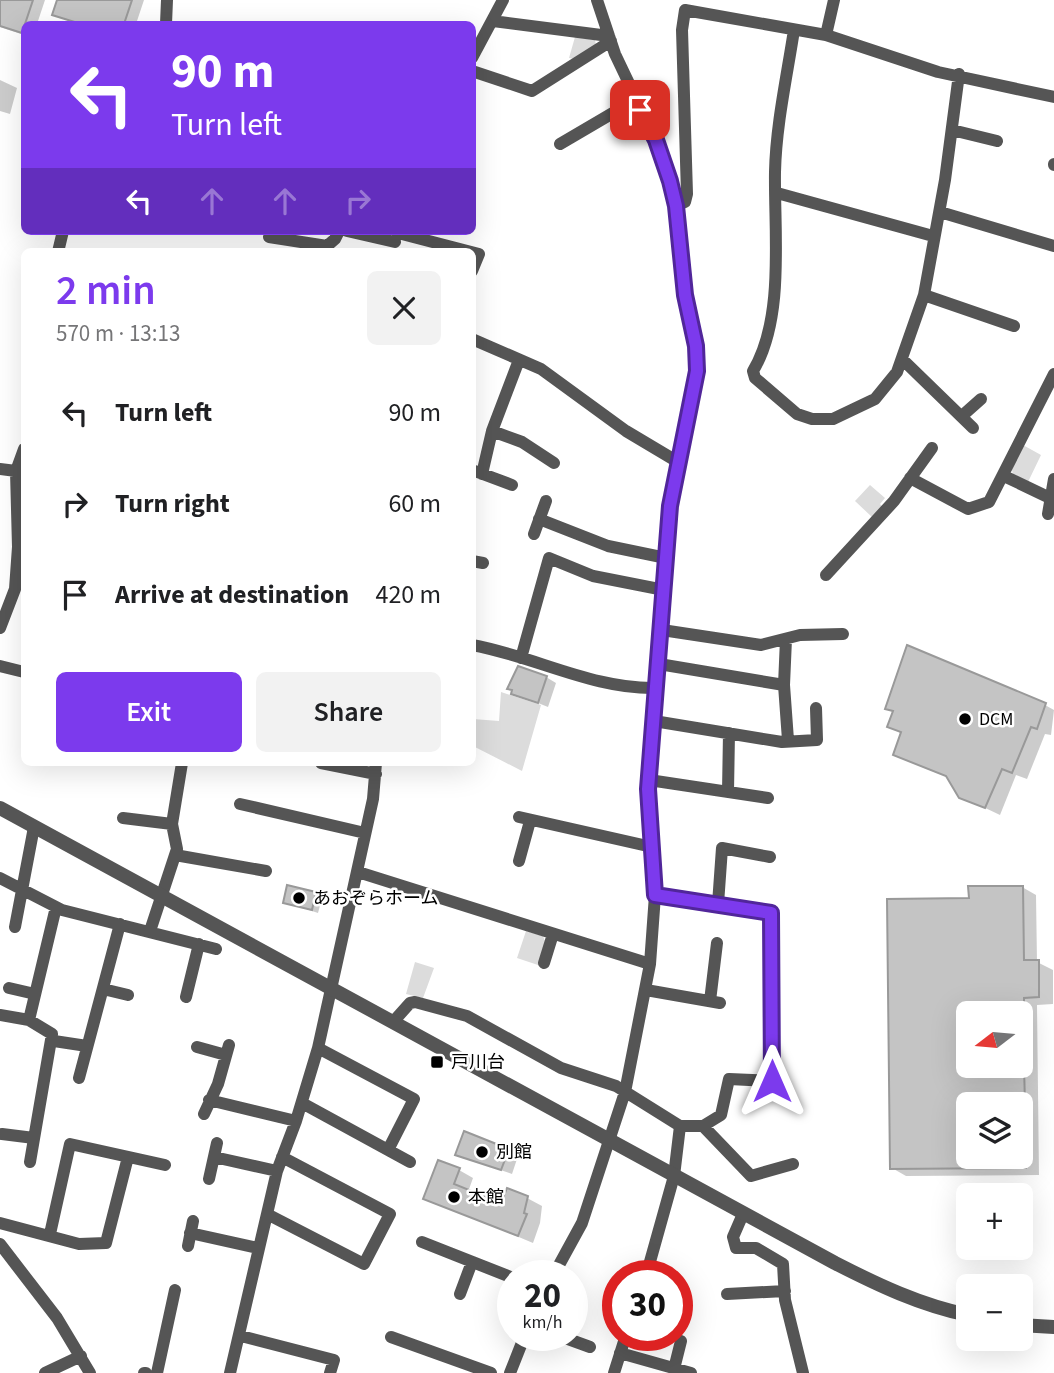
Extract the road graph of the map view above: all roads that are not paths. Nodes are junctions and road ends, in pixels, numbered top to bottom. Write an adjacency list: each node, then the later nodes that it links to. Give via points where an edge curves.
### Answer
1 (167, 0): 5 (street)
2 (503, 0): 6 (street)
3 (597, 0): 9 (street)
4 (834, 0): 8 (street)
5 (166, 21)
6 (493, 21): 9 (street); 10 (street)
7 (794, 30): 8 (street); 18 (street); 19 (street, via 685,10 687,194)
8 (826, 35): 12 (street, via 939,72)
9 (610, 39): 11 (street, via 532,91); 14 (street)
10 (476, 51)
11 (476, 72)
12 (959, 74): 13 (street); 15 (street)
13 (1054, 97)
14 (635, 100): 17 (street); 19 (street, via 662,155)
15 (952, 130): 16 (street); 20 (street)
16 (996, 141)
17 (560, 144)
18 (776, 193): 23 (street); 31 (street, via 772,303 755,378 797,414 833,419 880,394)
19 (676, 206): 40 (street, via 697,371)
20 (940, 212): 23 (street); 27 (street)
21 (337, 235): 24 (street, via 327,246)
22 (372, 235): 25 (street)
23 (933, 236): 28 (street)
24 (268, 239)
25 (396, 239): 26 (street)
26 (426, 246)
27 (1054, 246)
28 (924, 295): 29 (street); 31 (street)
29 (1014, 326)
30 (476, 341): 32 (street)
31 (902, 359): 35 (street)
32 (519, 360): 37 (street); 40 (street, via 541,369 626,431)
33 (1052, 383): 45 (street)
34 (981, 399): 35 (street)
35 (963, 415): 36 (street)
36 (973, 428)
37 (492, 431): 41 (street, via 522,442); 44 (street)
38 (932, 448): 46 (street)
39 (21, 457): 43 (street)
40 (678, 462): 55 (street)
41 (554, 463)
42 (0, 469): 43 (street)
43 (16, 471): 49 (street)
44 (477, 472): 48 (street)
45 (1004, 476): 46 (street, via 989,502 968,509); 50 (street)
46 (910, 478): 56 (street)
47 (1054, 479): 50 (street)
48 (512, 485)
49 (21, 496): 57 (street)
50 (1050, 498): 52 (street)
51 (546, 501): 53 (street)
52 (1048, 514)
53 (539, 519): 54 (street); 55 (street, via 608,545)
54 (534, 534)
55 (666, 558): 58 (street)
56 (826, 575)
57 (20, 590): 59 (street)
58 (664, 590): 60 (street); 64 (street, via 593,576 550,558)
59 (0, 628)
60 (662, 630): 62 (street, via 761,645); 65 (street)
61 (843, 634): 62 (street)
62 (786, 639): 68 (street)
63 (476, 646): 64 (street)
64 (521, 658): 69 (street)
65 (659, 664): 68 (street); 69 (street)
66 (0, 666): 67 (street)
67 (21, 671)
68 (784, 685): 73 (street)
69 (657, 688): 71 (street)
70 (816, 708): 73 (street, via 818,747)
71 (654, 721): 72 (street); 77 (street)
72 (729, 733): 73 (street); 78 (street)
73 (788, 740)
74 (182, 766): 83 (street)
75 (348, 766): 76 (street)
76 (376, 769): 85 (street)
77 (649, 780): 78 (street); 86 (street)
78 (728, 792): 79 (street)
79 (768, 798)
80 (240, 804): 85 (street)
81 (0, 808): 84 (street)
82 (123, 818): 83 (street)
83 (172, 824): 87 (street)
84 (34, 827): 93 (street); 95 (street)
85 (365, 833): 91 (street)
86 (652, 847): 89 (street, via 579,838 525,819); 94 (street)
87 (175, 855): 90 (street); 95 (street)
88 (769, 857): 96 (street, via 723,848)
89 (519, 861)
90 (266, 871)
91 (358, 872): 101 (street); 109 (street)
92 (0, 878): 93 (street)
93 (24, 890): 97 (street); 99 (street)
94 (655, 895): 96 (street); 106 (street)
95 (162, 896): 100 (street); 109 (street)
96 (718, 904): 128 (street, via 771,913 772,1081 729,1079 721,1115)
97 (56, 907): 98 (street); 111 (street, via 43,979)
98 (120, 924): 100 (street); 108 (street)
99 (15, 927)
100 (150, 931): 103 (street)
101 (553, 934): 105 (street); 106 (street)
102 (717, 943): 110 (street, via 721,957 715,1002)
103 (199, 944): 104 (street); 113 (street)
104 (216, 949)
105 (544, 963)
106 (650, 964): 110 (street)
107 (9, 988): 111 (street)
108 (103, 989): 112 (street); 118 (street)
109 (332, 989): 116 (street); 120 (street)
110 (646, 990): 122 (street)
111 (35, 995): 115 (street)
112 (128, 995)
113 (186, 997)
114 (0, 1015): 115 (street)
115 (29, 1020): 117 (street, via 52,1034)
116 (393, 1022): 122 (street, via 410,1003 441,1008 467,1017 561,1068); 131 (street)
117 (54, 1041): 118 (street); 130 (street)
118 (87, 1046): 121 (street)
119 (197, 1047): 123 (street, via 227,1050)
120 (318, 1048): 124 (street); 133 (street, via 414,1099)
121 (79, 1078)
122 (625, 1092): 127 (street); 131 (street)
123 (209, 1100): 125 (street); 126 (street)
124 (302, 1103): 126 (street); 133 (street)
125 (204, 1114)
126 (296, 1121): 136 (street)
127 (680, 1126): 128 (street); 142 (street)
128 (703, 1126): 139 (street, via 751,1176)
129 (2, 1134): 130 (street)
130 (34, 1138): 137 (street)
131 (608, 1142): 142 (street); 152 (street, via 582,1223)
132 (217, 1143): 135 (street)
133 (388, 1150): 138 (street)
134 (128, 1157): 140 (street); 148 (street, via 106,1243 79,1244); 148 (street, via 70,1144)
135 (214, 1157): 141 (street); 143 (street)
136 (282, 1157): 141 (street); 144 (street, via 390,1214 364,1264)
137 (30, 1162)
138 (411, 1162)
139 (793, 1164)
140 (165, 1165)
141 (277, 1171): 144 (street)
142 (674, 1176): 145 (street); 153 (street)
143 (209, 1180)
144 (267, 1214): 151 (street)
145 (743, 1214): 157 (street, via 733,1243 741,1250 756,1248 783,1264); 160 (street, via 887,1290)
146 (0, 1223): 148 (street)
147 (190, 1233): 151 (street)
148 (50, 1234)
149 (422, 1242): 154 (street)
150 (0, 1244): 168 (street)
151 (258, 1248): 163 (street)
152 (562, 1260)
153 (650, 1260)
154 (472, 1262): 155 (street); 158 (street)
155 (497, 1272)
156 (174, 1290): 172 (street)
157 (785, 1291): 159 (street); 179 (street)
158 (460, 1294)
159 (727, 1294)
160 (956, 1312)
161 (1033, 1326): 162 (street)
162 (1054, 1327)
163 (241, 1336): 173 (street); 174 (street, via 334,1360)
164 (391, 1337): 175 (street)
165 (519, 1351): 176 (street)
166 (678, 1351): 169 (street)
167 (621, 1353): 169 (street); 177 (street)
168 (81, 1356): 170 (street); 171 (street)
169 (674, 1369): 178 (street)
170 (45, 1373)
171 (90, 1373)
172 (156, 1373)
173 (230, 1373)
174 (330, 1373)
175 (491, 1373)
176 (510, 1373)
177 (614, 1373)
178 (691, 1373)
179 (803, 1373)

